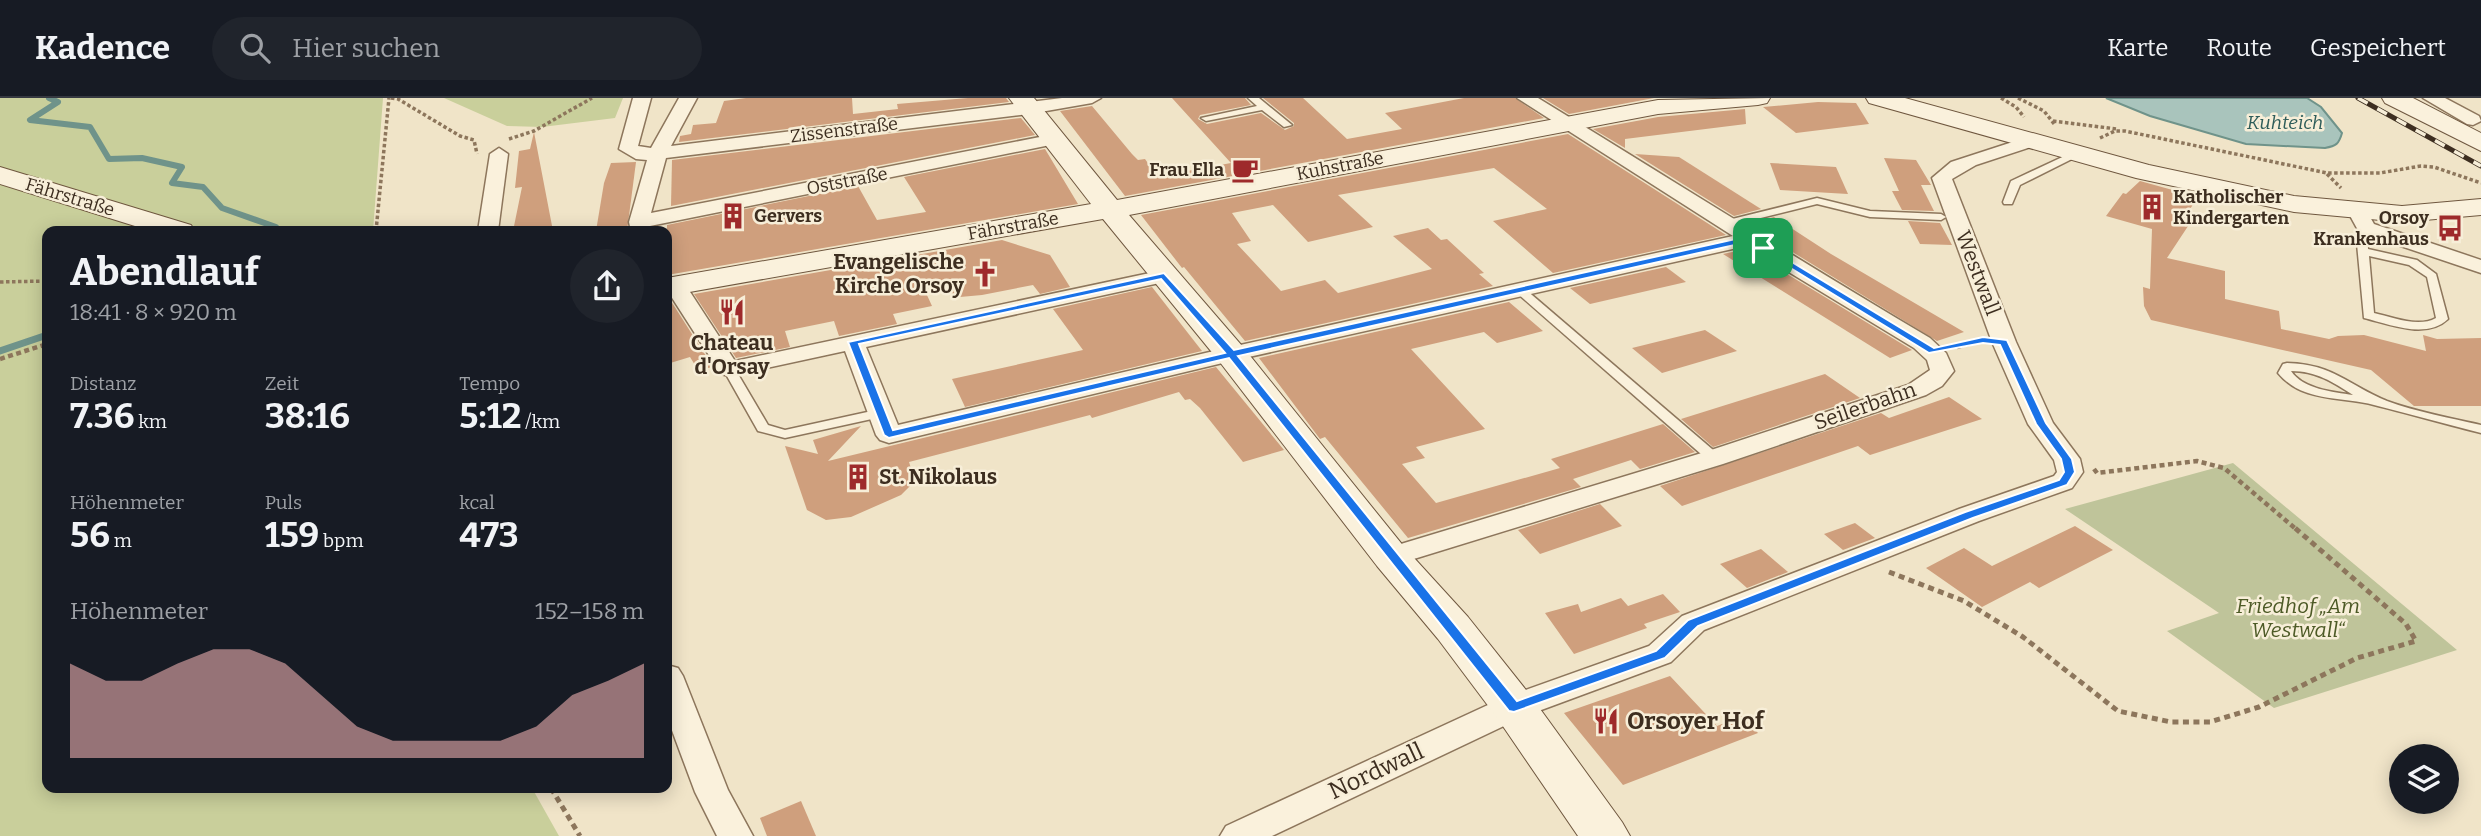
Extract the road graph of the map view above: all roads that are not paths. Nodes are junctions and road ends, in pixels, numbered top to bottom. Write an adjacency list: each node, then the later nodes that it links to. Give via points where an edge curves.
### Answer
1 (642, 98): 20 (street, via 628,149 643,155)
2 (688, 98): 20 (street)
3 (1092, 98): 10 (street)
4 (1253, 98): 11 (lane)
5 (1526, 98): 13 (street)
6 (1758, 98): 13 (main road, Kuhstraße, via 1658,107)
7 (1878, 98): 17 (main road)
8 (2394, 98): 15 (main road)
9 (2432, 98): 15 (street)
10 (1025, 103): 16 (main road); 20 (street, Zissenstraße)
11 (1264, 107): 12 (lane); 14 (lane)
12 (1206, 118)
13 (1568, 123): 24 (main road, Kuhstraße); 27 (street)
14 (1287, 125)
15 (2477, 132)
16 (1055, 139): 24 (main road); 31 (street, Oststraße)
17 (2031, 141): 18 (main road); 48 (street, Westwall, via 1959,165 1942,178 2004,342 2041,424 2067,459 2070,472 2063,482 1693,623 1660,654)
18 (2079, 142): 22 (lane, via 2015,183); 26 (main road, via 2223,190)
19 (501, 147): 29 (street)
20 (658, 153): 30 (street)
21 (0, 175): 28 (main road, Fährstraße)
22 (2008, 202)
23 (2481, 207): 26 (main road)
24 (1112, 209): 35 (main road); 36 (main road, Fährstraße)
25 (1941, 217): 27 (lane, via 1870,214 1817,201)
26 (2362, 220): 33 (lane); 34 (street)
27 (1728, 223): 32 (street)
28 (165, 226)
29 (489, 226)
30 (640, 226)
31 (645, 226)
32 (1749, 239): 38 (street); 45 (street, Seilerbahn, via 1933,351 1942,362 1942,371 1917,390)
33 (2362, 251): 33 (lane, via 2368,315 2423,326 2442,319 2432,276 2413,262)
34 (2481, 267)
35 (1164, 276): 39 (street); 40 (main road)
36 (672, 286)
37 (672, 287): 41 (street)
38 (1521, 291): 40 (street); 45 (lane)
39 (853, 342): 41 (street); 43 (street)
40 (1231, 354): 43 (street, via 889,435); 46 (main road)
41 (729, 369): 43 (lane, via 763,428 785,434)
42 (2377, 401): 42 (lane, via 2332,373 2298,367 2284,373 2310,392); 44 (lane)
43 (881, 413)
44 (2481, 429)
45 (1714, 458): 46 (street, Seilerbahn)
46 (1391, 557): 48 (main road)
47 (672, 689): 49 (street, via 712,792)
48 (1514, 707): 50 (street, Nordwall); 51 (main road)
49 (735, 836)
50 (1238, 836)
51 (1605, 836)

